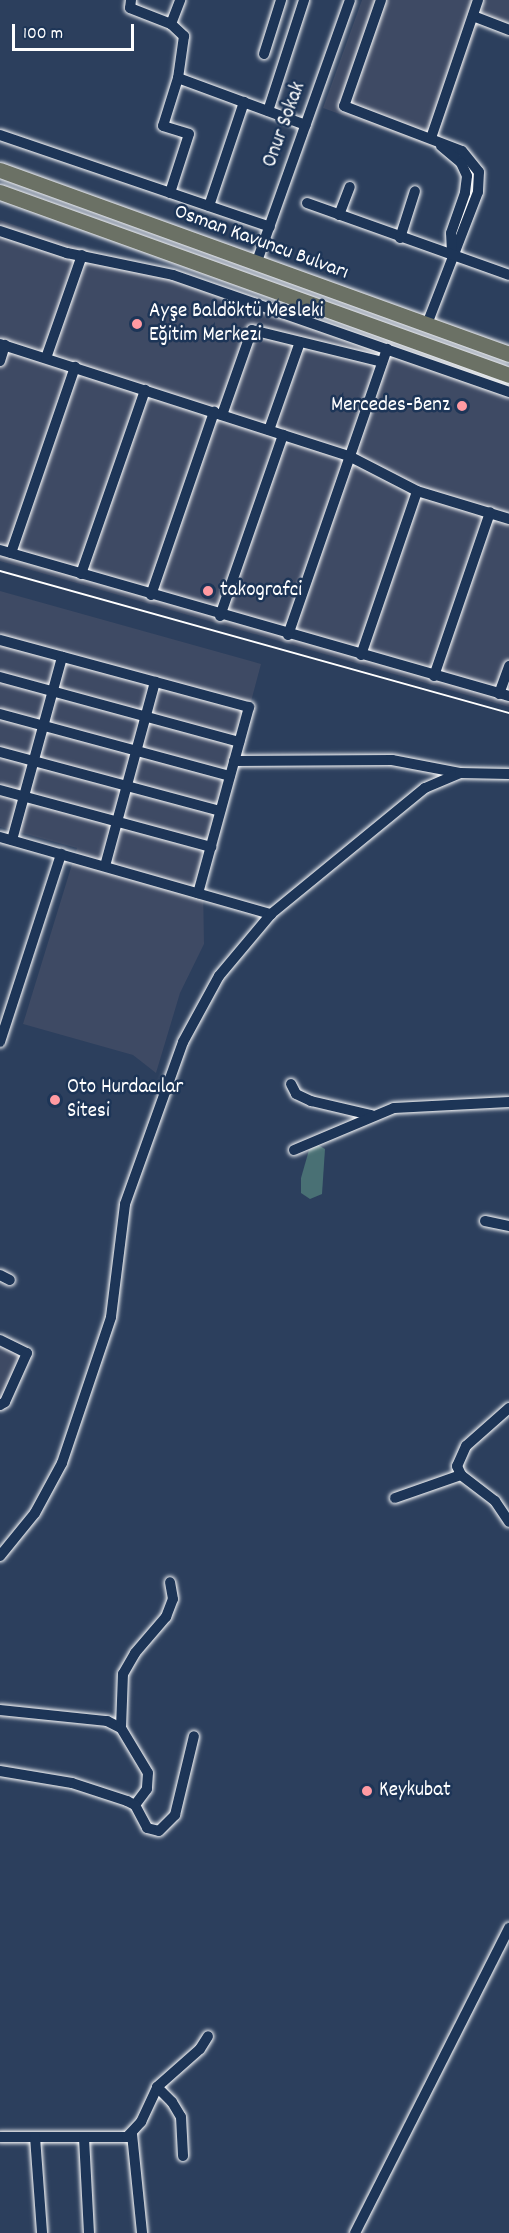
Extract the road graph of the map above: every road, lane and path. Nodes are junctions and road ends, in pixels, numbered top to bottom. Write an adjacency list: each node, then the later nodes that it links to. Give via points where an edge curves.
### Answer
1 (131, 0): 9 (street, via 130,8)
2 (180, 0): 9 (street)
3 (281, 0): 11 (street)
4 (304, 0): 14 (street)
5 (350, 0): 15 (street, Onur Sokak)
6 (381, 0): 17 (street, via 344,106)
7 (478, 0): 8 (street)
8 (473, 15): 10 (street); 17 (street)
9 (171, 24): 12 (street, via 184,36)
10 (509, 30)
11 (264, 54)
12 (178, 78): 13 (street); 24 (street, via 164,126 189,134)
13 (244, 102): 14 (street); 27 (street)
14 (268, 111): 15 (street)
15 (306, 125): 30 (street, Onur Sokak)
16 (0, 135): 24 (street)
17 (431, 138): 34 (street, via 458,159 466,173 465,193 451,233)
18 (0, 158): 20 (highway)
19 (0, 170): 20 (highway, Osman Kavuncu Bulvarı)
20 (47, 186): 35 (highway, Osman Kavuncu Bulvarı)
21 (350, 187): 29 (street)
22 (415, 191): 32 (street)
23 (0, 192): 28 (highway, Osman Kavuncu Bulvarı)
24 (170, 193): 27 (street)
25 (0, 199): 28 (highway)
26 (307, 203): 29 (street)
27 (209, 206): 30 (street)
28 (39, 207): 46 (highway, Osman Kavuncu Bulvarı)
29 (339, 215): 32 (street)
30 (270, 227): 35 (street, Onur Sokak)
31 (0, 231): 33 (street)
32 (400, 238): 34 (street)
33 (82, 255): 40 (street, via 173,275); 42 (street)
34 (452, 255): 36 (street); 37 (street)
35 (256, 264): 37 (highway, Osman Kavuncu Bulvarı)
36 (509, 275)
37 (427, 324): 41 (highway, Osman Kavuncu Bulvarı)
38 (300, 342): 44 (street); 49 (street, via 252,330); 50 (street)
39 (3, 345): 42 (street); 43 (street)
40 (387, 349): 44 (street); 48 (street)
41 (509, 354)
42 (46, 358): 45 (street)
43 (0, 361)
44 (382, 362): 52 (street)
45 (75, 368): 47 (street); 56 (street)
46 (509, 375)
47 (145, 390): 49 (street); 57 (street)
48 (509, 392)
49 (218, 414): 50 (street); 58 (street)
50 (269, 430): 51 (street)
51 (283, 435): 52 (street); 59 (street)
52 (350, 456): 53 (street); 60 (street)
53 (417, 491): 54 (street); 62 (street)
54 (490, 512): 55 (street); 65 (street)
55 (509, 519)
56 (5, 552): 57 (street)
57 (81, 574): 58 (street)
58 (151, 595): 59 (street)
59 (220, 616): 60 (street)
60 (288, 635): 62 (street)
61 (0, 640): 63 (street)
62 (361, 655): 65 (street)
63 (62, 657): 67 (street); 68 (street)
64 (509, 666): 69 (street)
65 (434, 676): 69 (street)
66 (0, 677): 68 (street)
67 (155, 682): 71 (street); 73 (street, via 249,707)
68 (53, 692): 71 (street); 72 (street)
69 (504, 695)
70 (0, 714): 72 (street)
71 (146, 717): 73 (street); 74 (street)
72 (43, 726): 74 (street); 76 (street)
73 (239, 742): 77 (street)
74 (136, 751): 80 (street); 81 (street)
75 (0, 752): 76 (street)
76 (34, 761): 81 (street); 83 (street)
77 (234, 761): 78 (street, via 392,760); 80 (street)
78 (460, 773): 79 (street); 92 (street, via 425,788)
79 (509, 774)
80 (230, 776): 84 (street)
81 (127, 786): 84 (street); 85 (street)
82 (0, 790): 83 (street)
83 (24, 797): 85 (street); 87 (street)
84 (220, 811): 88 (street)
85 (117, 822): 88 (street); 90 (street)
86 (0, 837): 87 (street)
87 (12, 840): 89 (street)
88 (211, 847): 91 (street)
89 (61, 854): 90 (street); 93 (street)
90 (105, 866): 91 (street)
91 (198, 893): 92 (street)
92 (271, 914): 106 (street, via 228,963 183,1042 125,1204 111,1317 62,1463 35,1513)
93 (0, 1042)
94 (291, 1084): 96 (street, via 296,1094 310,1101 344,1112)
95 (509, 1102): 96 (street, via 401,1106)
96 (374, 1115): 97 (street)
97 (294, 1150)
98 (485, 1221): 99 (street)
99 (509, 1226)
100 (0, 1340): 101 (street, via 27,1353)
101 (2, 1402)
102 (509, 1408): 103 (street, via 463,1450 457,1466)
103 (461, 1475): 104 (street); 105 (street, via 491,1497)
104 (394, 1498)
105 (509, 1522)
106 (0, 1556)
107 (170, 1582): 109 (street, via 173,1599 166,1617 135,1653 123,1674)
108 (0, 1710): 109 (street, via 107,1721)
109 (121, 1728): 112 (street, via 147,1773 147,1789)
110 (194, 1736): 112 (street, via 169,1824 159,1832 151,1830)
111 (0, 1771): 112 (street, via 72,1783)
112 (135, 1805)
113 (509, 1928): 124 (street)
114 (208, 2036): 115 (street, via 200,2049)
115 (157, 2088): 116 (street); 120 (street, via 181,2117)
116 (132, 2134): 119 (street); 123 (street)
117 (0, 2137): 118 (street)
118 (35, 2137): 119 (street); 121 (street)
119 (84, 2138): 122 (street)
120 (183, 2156)
121 (42, 2233)
122 (89, 2233)
123 (142, 2233)
124 (355, 2233)

